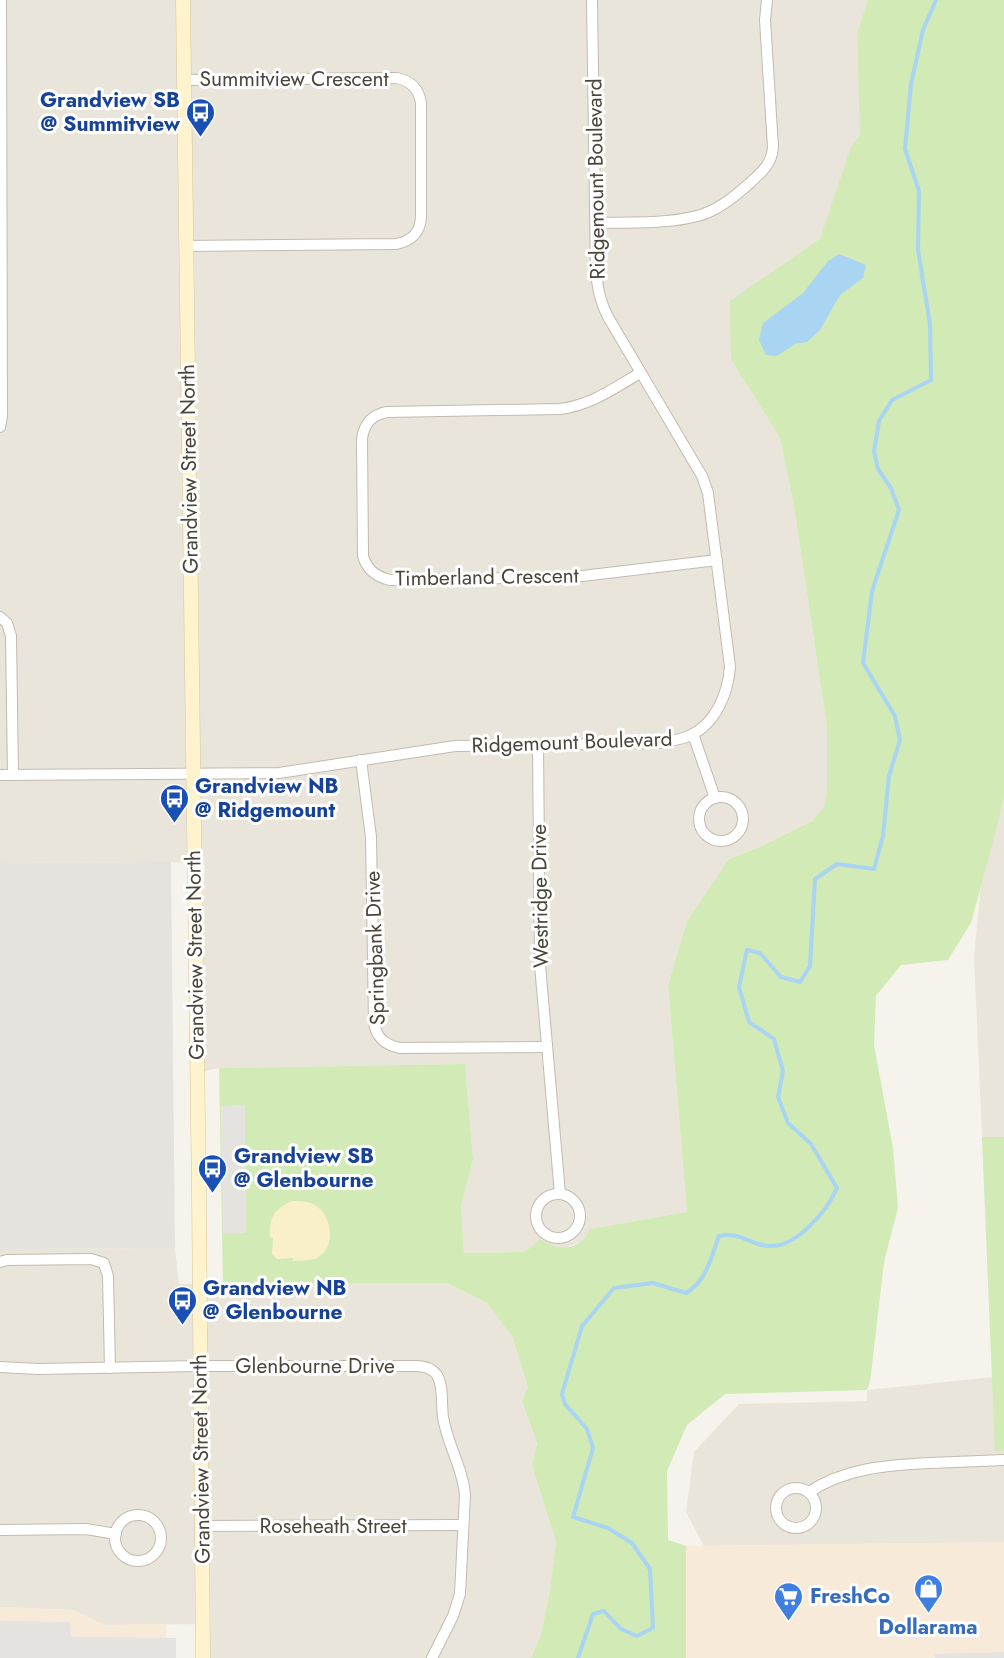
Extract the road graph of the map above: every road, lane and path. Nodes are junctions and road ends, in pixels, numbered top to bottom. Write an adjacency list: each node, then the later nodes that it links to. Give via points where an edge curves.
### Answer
1 (1, 0): 9 (street)
2 (183, 0): 5 (street, Grandview Street North)
3 (592, 0): 6 (street, Ridgemount Boulevard)
4 (767, 0): 6 (street, via 773,147 768,165 738,194 698,216)
5 (184, 80): 7 (street, Grandview Street North); 7 (street, Summitview Crescent, via 402,79 412,84 420,96 421,127 421,222 406,242)
6 (596, 223): 8 (street, Ridgemount Boulevard, via 601,303)
7 (186, 246): 15 (street, Grandview Street North)
8 (640, 373): 10 (street, Ridgemount Boulevard, via 705,481); 10 (street, Timberland Crescent, via 573,407 387,412 373,417 362,439 364,562 376,576 390,580 574,577)
9 (0, 427)
10 (717, 560): 12 (street, Ridgemount Boulevard, via 729,677 718,708)
11 (0, 617): 17 (street, via 7,623 11,636)
12 (693, 734): 13 (street, Ridgemount Boulevard, via 674,741); 18 (street)
13 (538, 745): 14 (street, Ridgemount Boulevard, via 455,746); 19 (street, Westridge Drive, via 540,956)
14 (361, 760): 15 (street, Ridgemount Boulevard, via 279,773); 19 (street, Springbank Drive, via 371,837 375,1030 384,1042 400,1048)
15 (193, 773): 17 (street, Ridgemount Boulevard); 22 (street, Grandview Street North)
16 (0, 775): 17 (street, Ridgemount Boulevard)
17 (13, 775)
18 (715, 798): 18 (street, via 729,798 743,813 739,833 727,841 712,840 701,830 702,807)
19 (547, 1047): 20 (street, Westridge Drive)
20 (560, 1194): 20 (street, via 573,1199 581,1218 576,1231 557,1239 544,1234 536,1215 546,1197)
21 (0, 1262): 24 (street, via 91,1259 104,1263 108,1276)
22 (200, 1366): 24 (street, Glenbourne Drive); 27 (street, Glenbourne Drive, via 416,1366 433,1370 439,1380 445,1427 464,1488); 28 (street, Grandview Street North)
23 (0, 1367): 24 (street, Glenbourne Drive)
24 (110, 1368)
25 (1004, 1461): 26 (street, via 884,1466 824,1482)
26 (809, 1492)
27 (463, 1525): 28 (street, Roseheath Street); 32 (street, via 458,1602)
28 (202, 1526): 31 (street, Grandview Street North)
29 (0, 1530): 30 (street, via 86,1529)
30 (116, 1534): 30 (street, via 123,1521 144,1516 156,1524 160,1545 153,1556 133,1560 118,1547)
31 (203, 1658)
32 (432, 1658)

